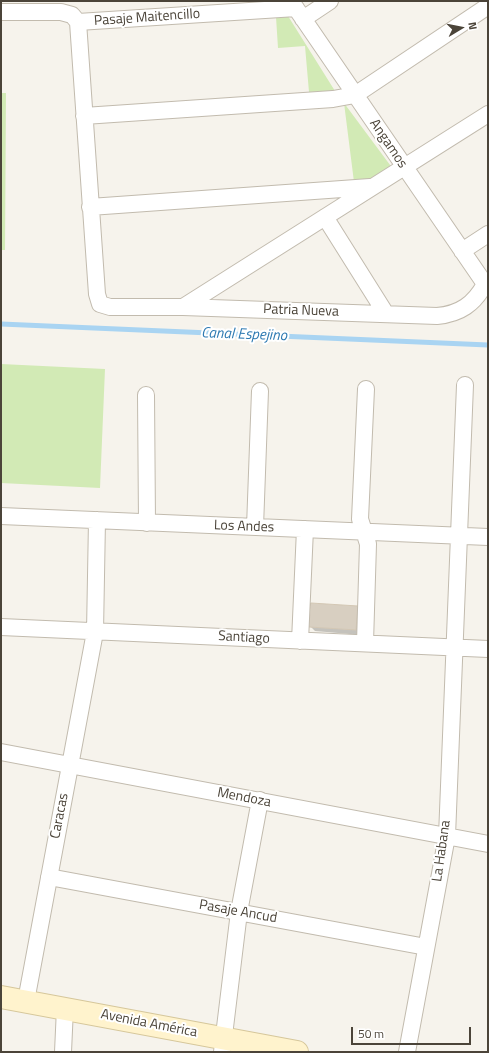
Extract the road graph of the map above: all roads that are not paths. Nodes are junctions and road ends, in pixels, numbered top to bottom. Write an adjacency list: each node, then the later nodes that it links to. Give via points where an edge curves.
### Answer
1 (330, 1): 3 (street)
2 (488, 6): 6 (street)
3 (297, 9): 5 (street, Pasaje Maitencillo); 6 (street, Angamos)
4 (1, 12): 5 (street, Pasaje Maitencillo, via 61,12 72,15)
5 (78, 22): 8 (street)
6 (355, 95): 8 (street, via 333,99); 9 (street, Angamos)
7 (488, 114): 9 (street)
8 (84, 116): 11 (street)
9 (404, 168): 10 (street); 14 (street, Angamos)
10 (372, 187): 11 (street); 12 (street)
11 (90, 207): 16 (street, Patria Nueva, via 100,304)
12 (325, 217): 16 (street); 17 (street)
13 (488, 234): 14 (street)
14 (462, 251): 15 (street, Angamos)
15 (486, 284): 17 (street, Patria Nueva, via 474,301 455,313 438,316)
16 (183, 307): 17 (street, Patria Nueva)
17 (386, 314)
18 (465, 385): 28 (street, La Habana)
19 (366, 389): 27 (street, via 360,519)
20 (260, 392): 25 (street)
21 (146, 395): 24 (street)
22 (1, 516): 23 (street, Los Andes)
23 (97, 520): 24 (street, Los Andes); 31 (street, Caracas)
24 (146, 523): 25 (street, Los Andes)
25 (255, 527): 26 (street, Los Andes)
26 (305, 530): 27 (street, Los Andes); 32 (street)
27 (364, 532): 28 (street, Los Andes); 33 (street, via 368,544)
28 (459, 536): 29 (street, Los Andes); 34 (street, La Habana)
29 (488, 537)
30 (1, 627): 31 (street, Santiago)
31 (95, 632): 32 (street, Santiago); 37 (street, Caracas)
32 (300, 641): 33 (street, Santiago)
33 (365, 643): 34 (street, Santiago)
34 (455, 647): 35 (street, Santiago); 39 (street, La Habana)
35 (488, 649)
36 (1, 752): 37 (street, Mendoza)
37 (70, 765): 38 (street, Mendoza); 41 (street, Caracas)
38 (260, 800): 39 (street, Mendoza); 42 (street)
39 (447, 836): 40 (street, Mendoza); 43 (street, La Habana)
40 (488, 844)
41 (49, 877): 42 (street, Pasaje Ancud); 45 (street, Caracas)
42 (239, 912): 43 (street, Pasaje Ancud); 47 (street)
43 (426, 947): 50 (street, La Habana)
44 (1, 996): 45 (main road, Avenida América)
45 (26, 1001): 46 (main road, Avenida América)
46 (65, 1008): 47 (main road, Avenida América); 48 (street)
47 (222, 1045): 49 (main road, Avenida América)
48 (63, 1052)
49 (297, 1052)
50 (406, 1052)

